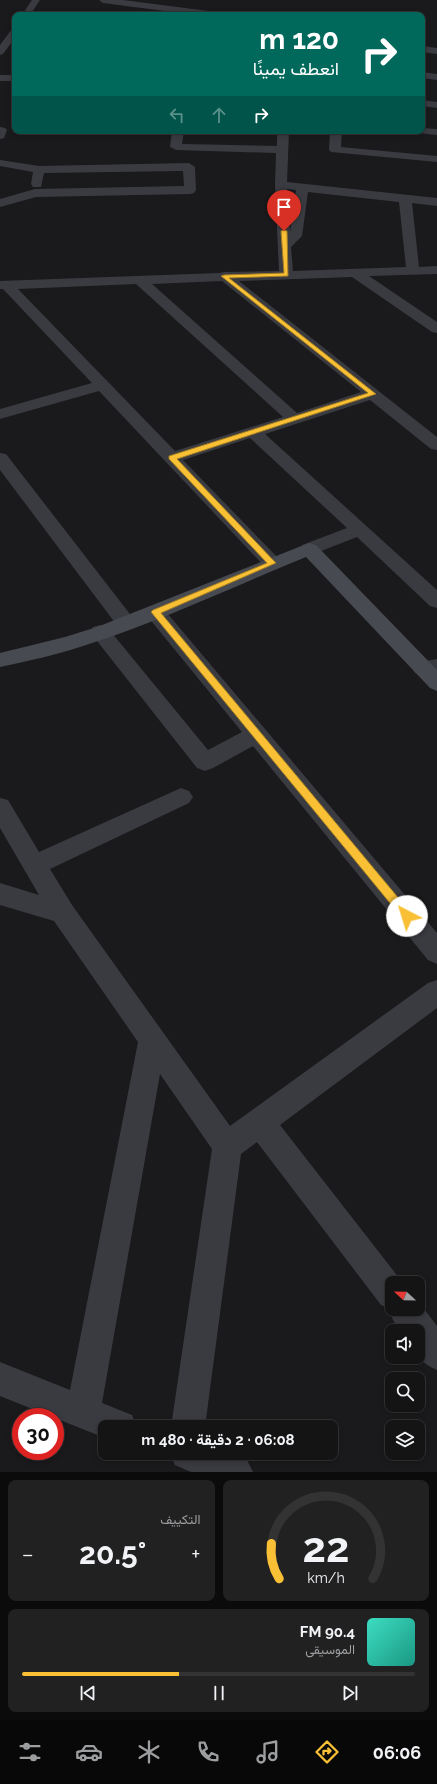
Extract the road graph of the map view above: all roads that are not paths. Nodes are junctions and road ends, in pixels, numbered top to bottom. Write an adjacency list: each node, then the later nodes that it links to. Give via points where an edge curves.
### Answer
1 (36, 0): 3 (street)
2 (103, 0): 4 (street)
3 (28, 12)
4 (180, 12)
5 (8, 42): 7 (street)
6 (425, 50): 8 (street)
7 (0, 52)
8 (437, 52)
9 (425, 75): 10 (street)
10 (437, 77)
11 (0, 78): 12 (street)
12 (12, 78)
13 (425, 103): 14 (street)
14 (437, 105)
15 (0, 130): 21 (street)
16 (425, 131): 17 (street)
17 (437, 132)
18 (178, 134): 22 (street, via 176,147)
19 (283, 134): 22 (street)
20 (336, 134): 23 (street, via 335,150)
21 (0, 136)
22 (282, 150): 26 (street)
23 (437, 159)
24 (0, 163): 25 (street)
25 (39, 170): 28 (street); 28 (street, via 189,167 190,190)
26 (281, 185): 27 (street); 32 (street)
27 (303, 187): 29 (street); 32 (street, via 296,236)
28 (35, 193): 31 (street)
29 (405, 198): 30 (street); 34 (street)
30 (437, 202)
31 (0, 203)
32 (285, 246): 36 (street)
33 (437, 270): 34 (street)
34 (413, 271): 35 (street)
35 (355, 272): 36 (street); 40 (street)
36 (286, 274): 37 (street)
37 (224, 276): 38 (street); 42 (street)
38 (139, 280): 39 (street); 44 (street)
39 (4, 285): 41 (street)
40 (437, 329)
41 (103, 385): 43 (street); 48 (street)
42 (372, 394): 44 (street); 46 (street)
43 (0, 414)
44 (294, 419): 45 (street)
45 (253, 432): 48 (street); 49 (street)
46 (437, 445)
47 (0, 458): 54 (street)
48 (172, 458): 51 (street)
49 (360, 530): 50 (street); 52 (street)
50 (309, 549): 51 (street); 57 (street)
51 (272, 563): 53 (street)
52 (437, 601)
53 (155, 612): 54 (street); 59 (street)
54 (126, 623): 55 (street)
55 (100, 632): 56 (street, via 74,642); 59 (street, via 205,762)
56 (0, 660)
57 (430, 667): 58 (street)
58 (437, 683)
59 (257, 734): 65 (street)
60 (181, 797): 62 (street)
61 (0, 807): 62 (street)
62 (35, 865): 64 (street)
63 (0, 894): 64 (street)
64 (63, 913): 67 (street)
65 (437, 952)
66 (437, 992): 68 (street)
67 (152, 1039): 69 (street); 74 (street)
68 (260, 1122): 69 (street); 70 (street)
69 (227, 1146): 76 (street)
70 (385, 1285)
71 (409, 1316): 72 (street)
72 (437, 1353)
73 (0, 1379): 74 (street)
74 (84, 1412): 75 (street)
75 (103, 1420)
76 (189, 1420)
77 (204, 1460): 78 (street)
78 (234, 1472)

